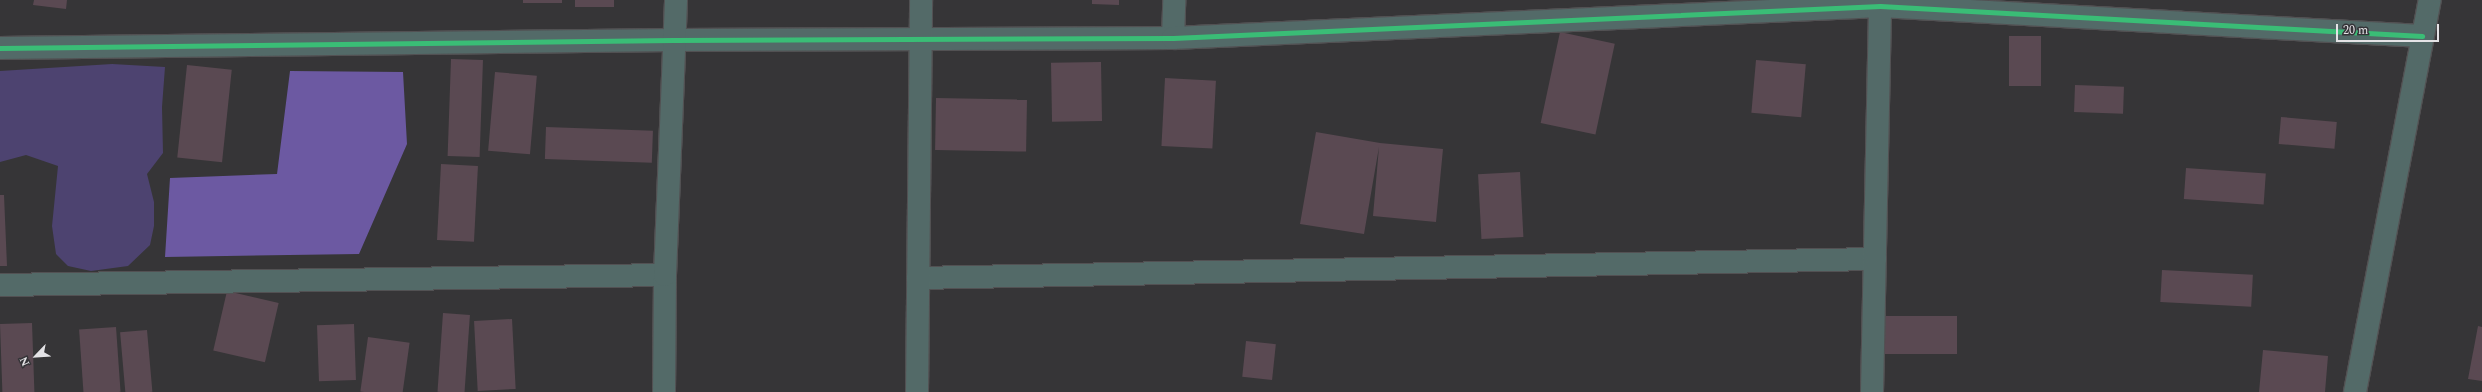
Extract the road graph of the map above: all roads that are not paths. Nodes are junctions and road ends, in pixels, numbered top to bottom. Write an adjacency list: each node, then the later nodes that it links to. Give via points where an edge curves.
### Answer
1 (676, 0): 9 (street)
2 (921, 0): 8 (street)
3 (1174, 0): 7 (street)
4 (2430, 0): 6 (street)
5 (1880, 3): 6 (street); 7 (street); 11 (street)
6 (2422, 36): 18 (street)
7 (1173, 38): 8 (street)
8 (920, 39): 9 (street); 13 (street)
9 (673, 40): 10 (street); 12 (street)
10 (0, 48)
11 (1875, 259): 13 (street); 17 (street)
12 (665, 275): 14 (street); 15 (street)
13 (918, 278): 16 (street)
14 (0, 285)
15 (664, 392)
16 (917, 392)
17 (1872, 392)
18 (2355, 392)

